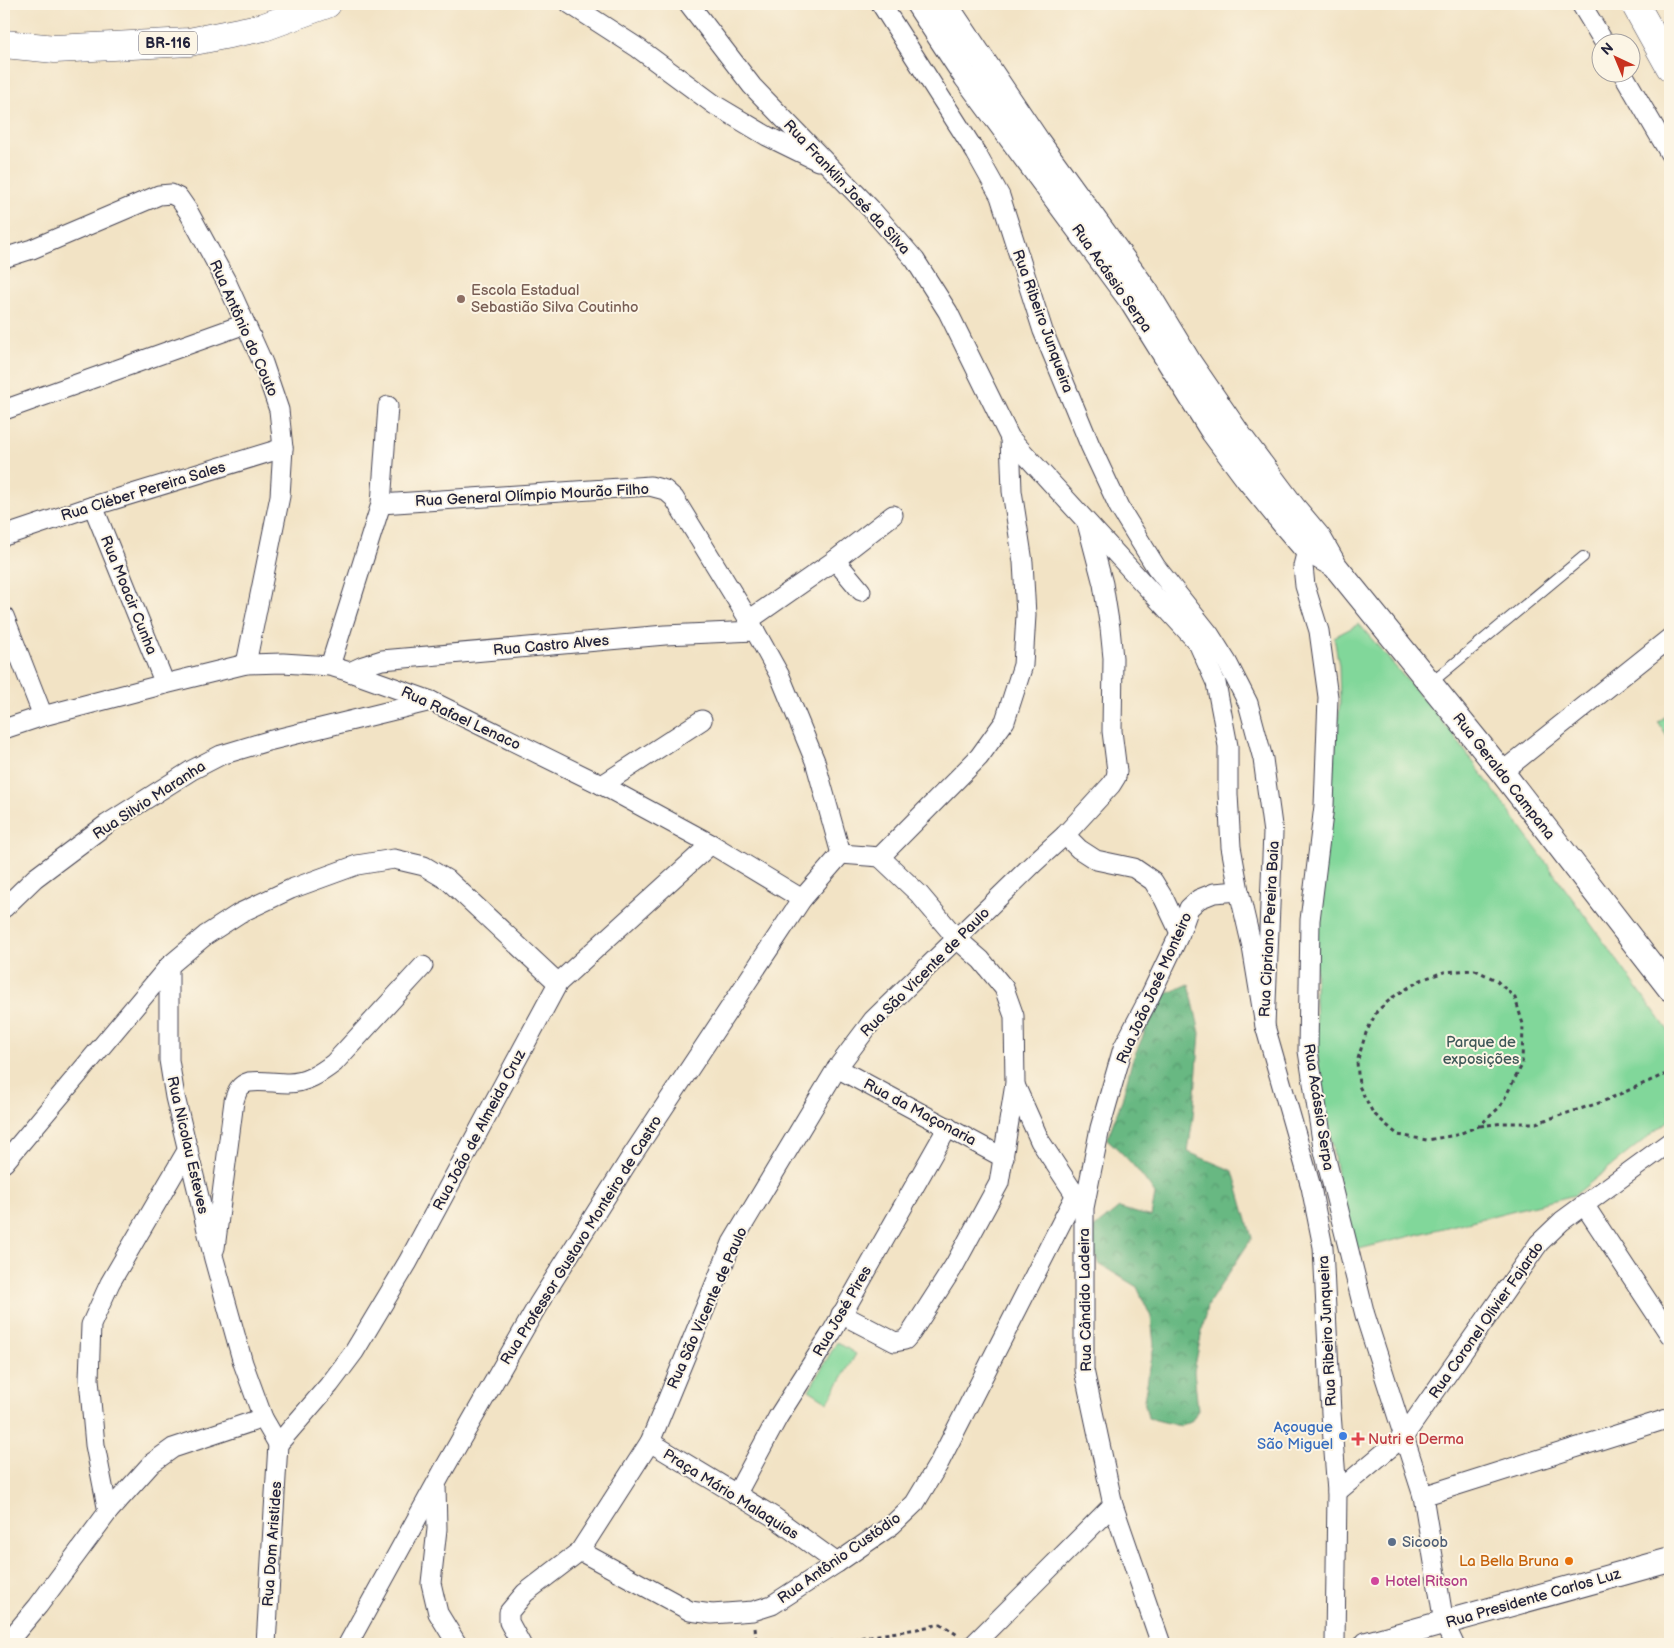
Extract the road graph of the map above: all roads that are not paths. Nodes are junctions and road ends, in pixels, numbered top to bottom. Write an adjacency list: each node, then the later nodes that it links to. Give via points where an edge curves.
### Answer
1 (327, 4): 10 (main road, BR-116, via 264,27 190,42 55,49)
2 (570, 4): 15 (street, via 638,48 715,105 767,136)
3 (689, 4): 15 (street, Rua Franklin José da Silva, via 752,86)
4 (881, 4): 34 (street, Rua Ribeiro Junqueira, via 1000,196 1043,331 1090,445 1119,507)
5 (918, 4): 13 (street, Rua Acássio Serpa, via 966,77)
6 (945, 4): 13 (street, Rua Acássio Serpa)
7 (1581, 4): 9 (street)
8 (1635, 4): 11 (main road)
9 (1598, 32)
10 (4, 44)
11 (1670, 67)
12 (1628, 82): 14 (street)
13 (1030, 148): 27 (street, Rua Acássio Serpa, via 1293,507)
14 (1670, 154)
15 (830, 166): 20 (street, Rua Franklin José da Silva, via 915,260 948,312)
16 (4, 258): 17 (street, Rua Antônio do Couto, via 159,194 171,194 179,198 188,211)
17 (245, 324): 19 (street); 21 (street, Rua Antônio do Couto, via 263,362 279,410)
18 (388, 406): 22 (street)
19 (4, 410)
20 (1010, 438): 25 (street); 49 (street, via 1012,491 1023,562 1026,615 1023,665 1005,721 979,757)
21 (283, 448): 23 (street, Rua Cléber Pereira Sales); 35 (street, Rua Antônio do Couto, via 280,496)
22 (382, 504): 32 (street, Rua General Olímpio Mourão Filho, via 650,486 665,490 674,498); 36 (street)
23 (93, 506): 26 (street, Rua Cléber Pereira Sales); 39 (street, Rua Moacir Cunha)
24 (893, 515): 29 (street)
25 (1087, 523): 34 (street); 46 (street, Rua São Vicente de Paulo, via 1103,584 1110,628 1112,731 1117,771 1111,786)
26 (4, 536)
27 (1313, 544): 38 (street, Rua Geraldo Campana, via 1335,566); 74 (street, Rua Acássio Serpa, via 1303,566 1305,586 1319,631 1328,697 1324,806 1310,920 1308,1051 1323,1147 1365,1316)
28 (1583, 557): 38 (lane)
29 (835, 560): 30 (street); 32 (street)
30 (861, 590)
31 (4, 616): 41 (street)
32 (752, 625): 37 (street, Rua Castro Alves, via 665,636 382,660); 48 (street, Rua General Olímpio Mourão Filho, via 780,676 814,761)
33 (1670, 638): 44 (street)
34 (1204, 639): 50 (street, Rua Cipriano Pereira Baia, via 1228,746 1232,847); 59 (street, Rua Cipriano Pereira Baia, via 1227,662 1248,703 1263,759 1273,833)
35 (246, 664): 36 (street, Rua Rafael Lenaco); 39 (street, Rua Rafael Lenaco)
36 (330, 666): 37 (street, Rua Rafael Lenaco)
37 (350, 672): 40 (street, Rua Rafael Lenaco)
38 (1431, 683): 44 (street, Rua Geraldo Campana)
39 (165, 684): 41 (street, Rua Rafael Lenaco)
40 (431, 701): 45 (street, Rua Rafael Lenaco); 52 (street, Rua Silvio Maranha, via 221,755 107,824 35,878)
41 (43, 716): 43 (street, Rua Rafael Lenaco)
42 (702, 720): 45 (street)
43 (4, 729)
44 (1502, 772): 58 (street, Rua Geraldo Campana)
45 (602, 785): 47 (street, Rua Rafael Lenaco)
46 (1065, 835): 53 (street, via 1096,860 1134,868 1153,880); 54 (street, Rua São Vicente de Paulo)
47 (711, 844): 51 (street, Rua Rafael Lenaco); 57 (street, Rua João de Almeida Cruz)
48 (841, 854): 49 (street); 51 (street, Rua Professor Gustavo Monteiro de Castro)
49 (880, 857): 54 (street, via 919,894)
50 (1239, 891): 53 (street, Rua João José Monteiro, via 1214,893 1199,899 1189,908); 59 (street, Rua Cipriano Pereira Baia, via 1252,947)
51 (802, 899): 77 (street, Rua Professor Gustavo Monteiro de Castro, via 610,1189 539,1303)
52 (4, 908)
53 (1180, 933): 67 (street, Rua João José Monteiro, via 1123,1048)
54 (957, 939): 60 (street, Rua São Vicente de Paulo, via 873,1020); 61 (street, via 981,960 1004,988 1014,1016)
55 (169, 966): 57 (street, via 206,935 240,913 290,889 358,865 394,858 424,866 449,881); 64 (street, Rua Nicolau Esteves, via 169,1060); 66 (street)
56 (423, 966): 69 (street, via 334,1063 319,1074 290,1083 249,1082 237,1091)
57 (558, 983): 76 (street, Rua João de Almeida Cruz, via 408,1262 354,1352)
58 (1670, 988)
59 (1264, 1026): 78 (street, Rua Ribeiro Junqueira, via 1312,1186 1323,1246)
60 (837, 1068): 62 (street, Rua da Maçonaria); 75 (street, Rua São Vicente de Paulo, via 732,1242)
61 (1015, 1084): 65 (street); 67 (street, via 1040,1141)
62 (948, 1127): 65 (street, Rua da Maçonaria); 70 (street, Rua José Pires)
63 (1670, 1142): 68 (street, Rua Coronel Olivier Fajardo)
64 (188, 1149): 69 (street, Rua Nicolau Esteves); 82 (street, via 110,1283 91,1325 89,1379 95,1445)
65 (1004, 1158): 70 (street, via 999,1183 954,1266 905,1340 895,1342)
66 (4, 1163)
67 (1080, 1202): 81 (street, Rua Cândido Ladeira, via 1084,1370); 85 (street, Rua Antônio Custódio, via 915,1503 892,1525)
68 (1585, 1206): 71 (street); 74 (street, Rua Coronel Olivier Fajardo, via 1562,1221 1540,1243)
69 (214, 1259): 72 (street, Rua Nicolau Esteves, via 243,1364)
70 (841, 1314): 79 (street, Rua José Pires)
71 (1670, 1335)
72 (263, 1418): 76 (street, Rua Nicolau Esteves); 82 (street, via 173,1448 152,1463)
73 (1670, 1418): 80 (street)
74 (1404, 1436): 78 (street, Rua Coronel Olivier Fajardo); 80 (street, Rua Acássio Serpa)
75 (650, 1442): 79 (street, Praça Mário Malaquias); 83 (street, Rua São Vicente de Paulo)
76 (278, 1444): 89 (street, Rua Dom Aristides)
77 (436, 1485): 90 (street, Rua Professor Gustavo Monteiro de Castro); 91 (street, via 437,1529 431,1584 438,1613)
78 (1338, 1492): 94 (street, Rua Ribeiro Junqueira)
79 (736, 1495): 85 (street, Praça Mário Malaquias, via 774,1517)
80 (1423, 1496): 86 (street, Rua Acássio Serpa)
81 (1112, 1505): 87 (street); 93 (street, Rua Cândido Ladeira)
82 (108, 1512): 88 (street)
83 (580, 1551): 85 (street, Rua Antônio Custódio, via 690,1611 712,1614 753,1611 772,1605); 92 (street, via 524,1593 509,1612 509,1622)
84 (1670, 1560): 86 (street, Rua Presidente Carlos Luz)
85 (837, 1563)
86 (1449, 1634): 95 (street, Rua Presidente Carlos Luz)
87 (969, 1642)
88 (6, 1644)
89 (266, 1644)
90 (348, 1644)
91 (457, 1644)
92 (521, 1644)
93 (1161, 1644)
94 (1335, 1644)
95 (1367, 1644)

